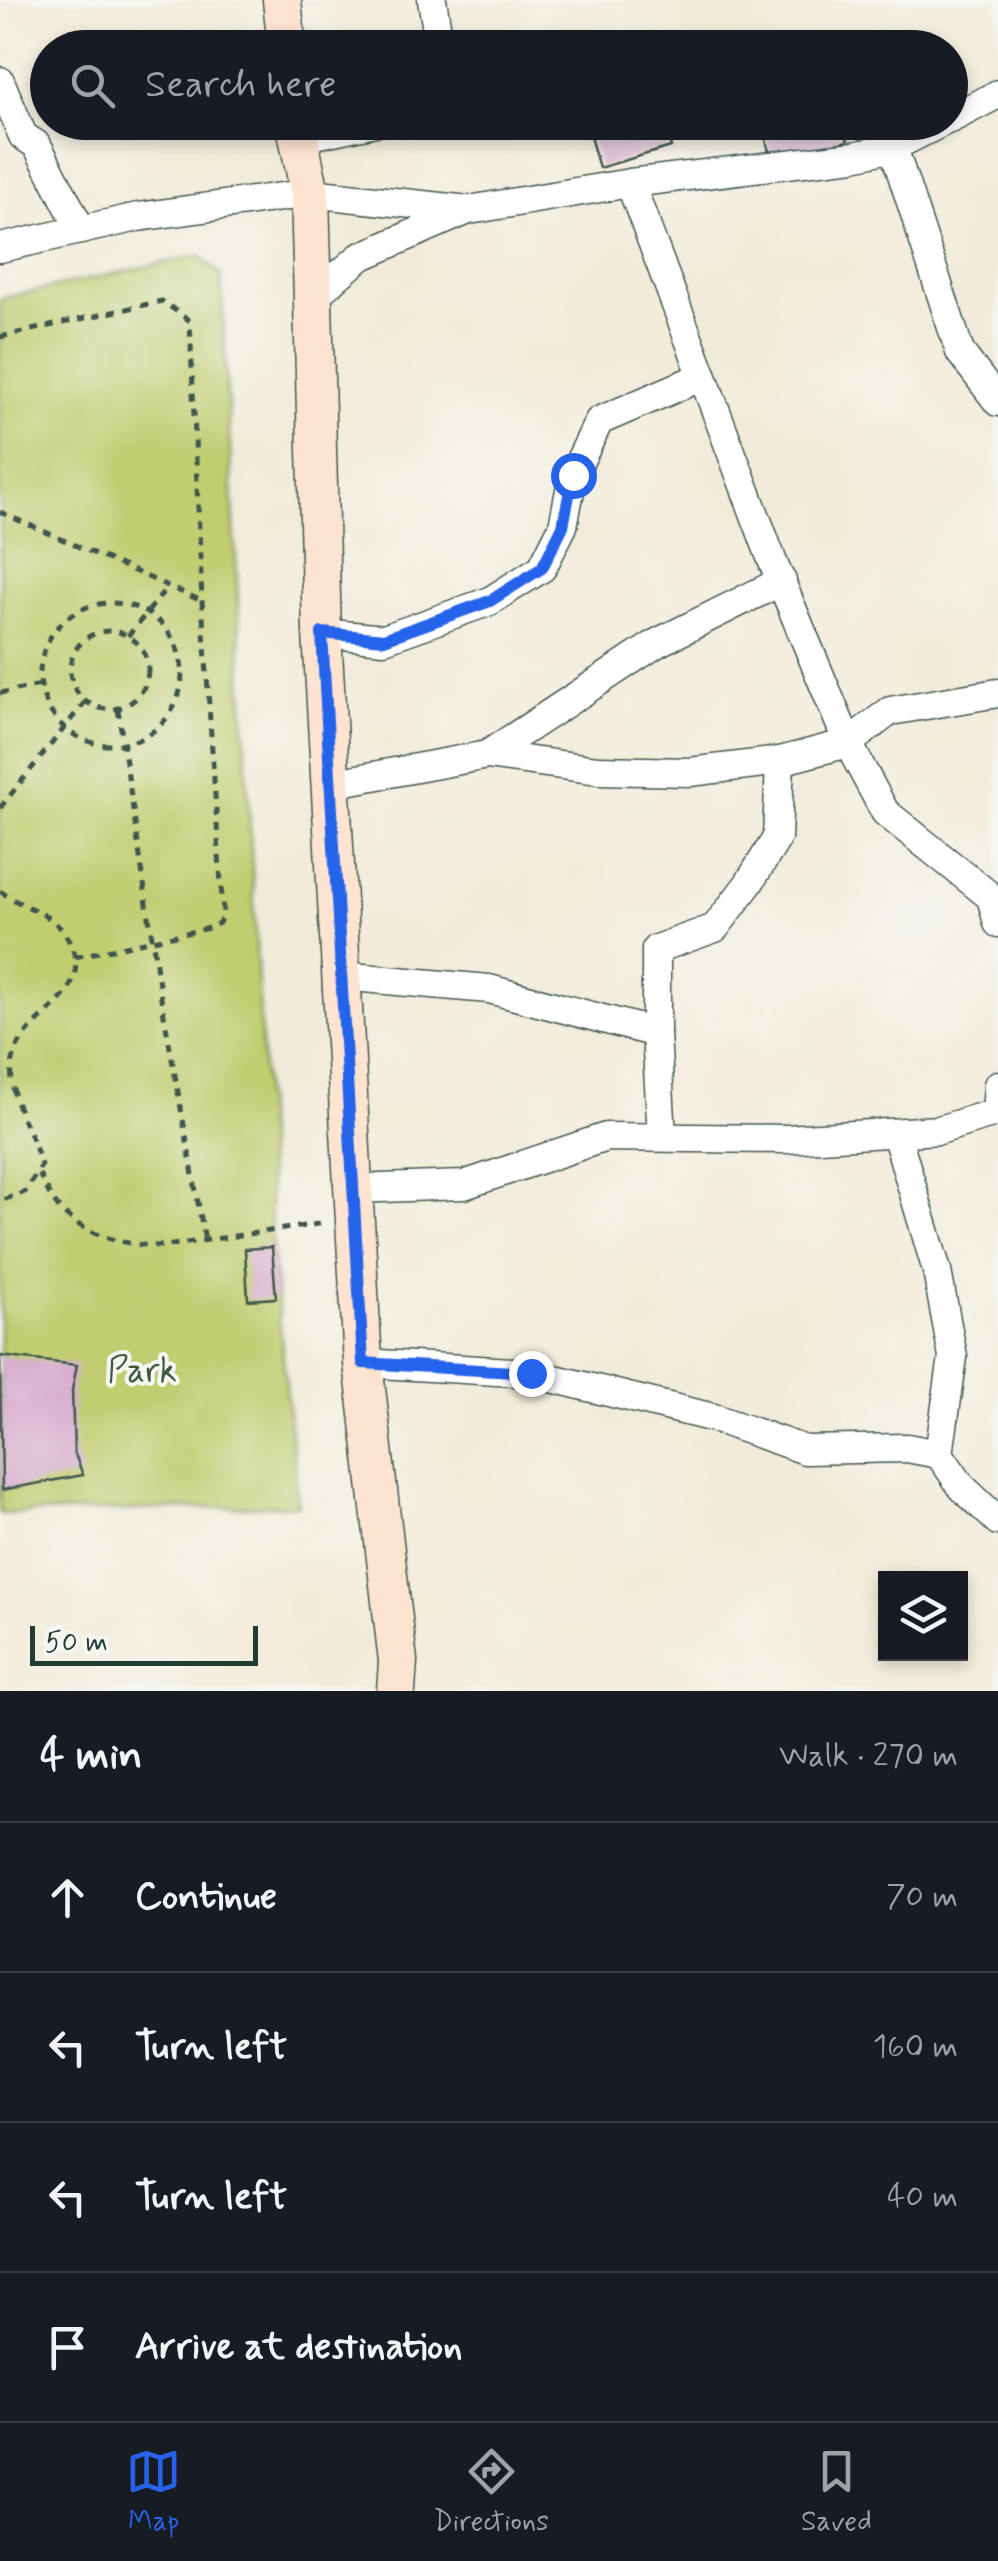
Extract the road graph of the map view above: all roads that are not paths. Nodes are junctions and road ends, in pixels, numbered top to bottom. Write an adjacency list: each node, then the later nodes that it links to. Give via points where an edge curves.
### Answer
1 (282, 0): 3 (street)
2 (432, 0): 4 (street)
3 (284, 30)
4 (437, 30)
5 (0, 81): 14 (street, via 23,136 37,145)
6 (998, 94): 7 (street)
7 (968, 110)
8 (298, 140): 12 (street)
9 (906, 140): 10 (street)
10 (893, 146): 11 (street); 18 (street, via 960,352)
11 (630, 183): 13 (street); 17 (street)
12 (310, 193): 13 (street); 14 (street); 16 (street)
13 (470, 210): 16 (street, via 360,256)
14 (81, 230): 15 (street)
15 (0, 248)
16 (313, 297): 20 (street)
17 (703, 376): 19 (street); 20 (street, via 599,421 542,568 490,601 384,639)
18 (998, 402)
19 (782, 582): 22 (street); 23 (street, via 657,644)
20 (322, 633): 25 (street)
21 (998, 693): 22 (street, via 890,711)
22 (848, 743): 24 (street); 26 (street, via 884,812 991,897)
23 (487, 755): 24 (street, via 598,770 690,772); 25 (street)
24 (780, 761): 28 (street, via 777,838 749,883 715,928 656,948)
25 (330, 784): 27 (street)
26 (998, 923)
27 (341, 976): 28 (street, via 488,989); 32 (street)
28 (656, 1033): 31 (street)
29 (997, 1103): 30 (street, via 939,1130)
30 (896, 1133): 31 (street); 34 (street, via 937,1271 953,1357)
31 (662, 1137): 32 (street, via 606,1136 464,1185)
32 (354, 1204): 33 (street)
33 (363, 1363): 34 (street, via 531,1373 714,1418 805,1450 908,1448); 36 (street)
34 (940, 1454): 35 (street, via 962,1487)
35 (998, 1520)
36 (396, 1691)

